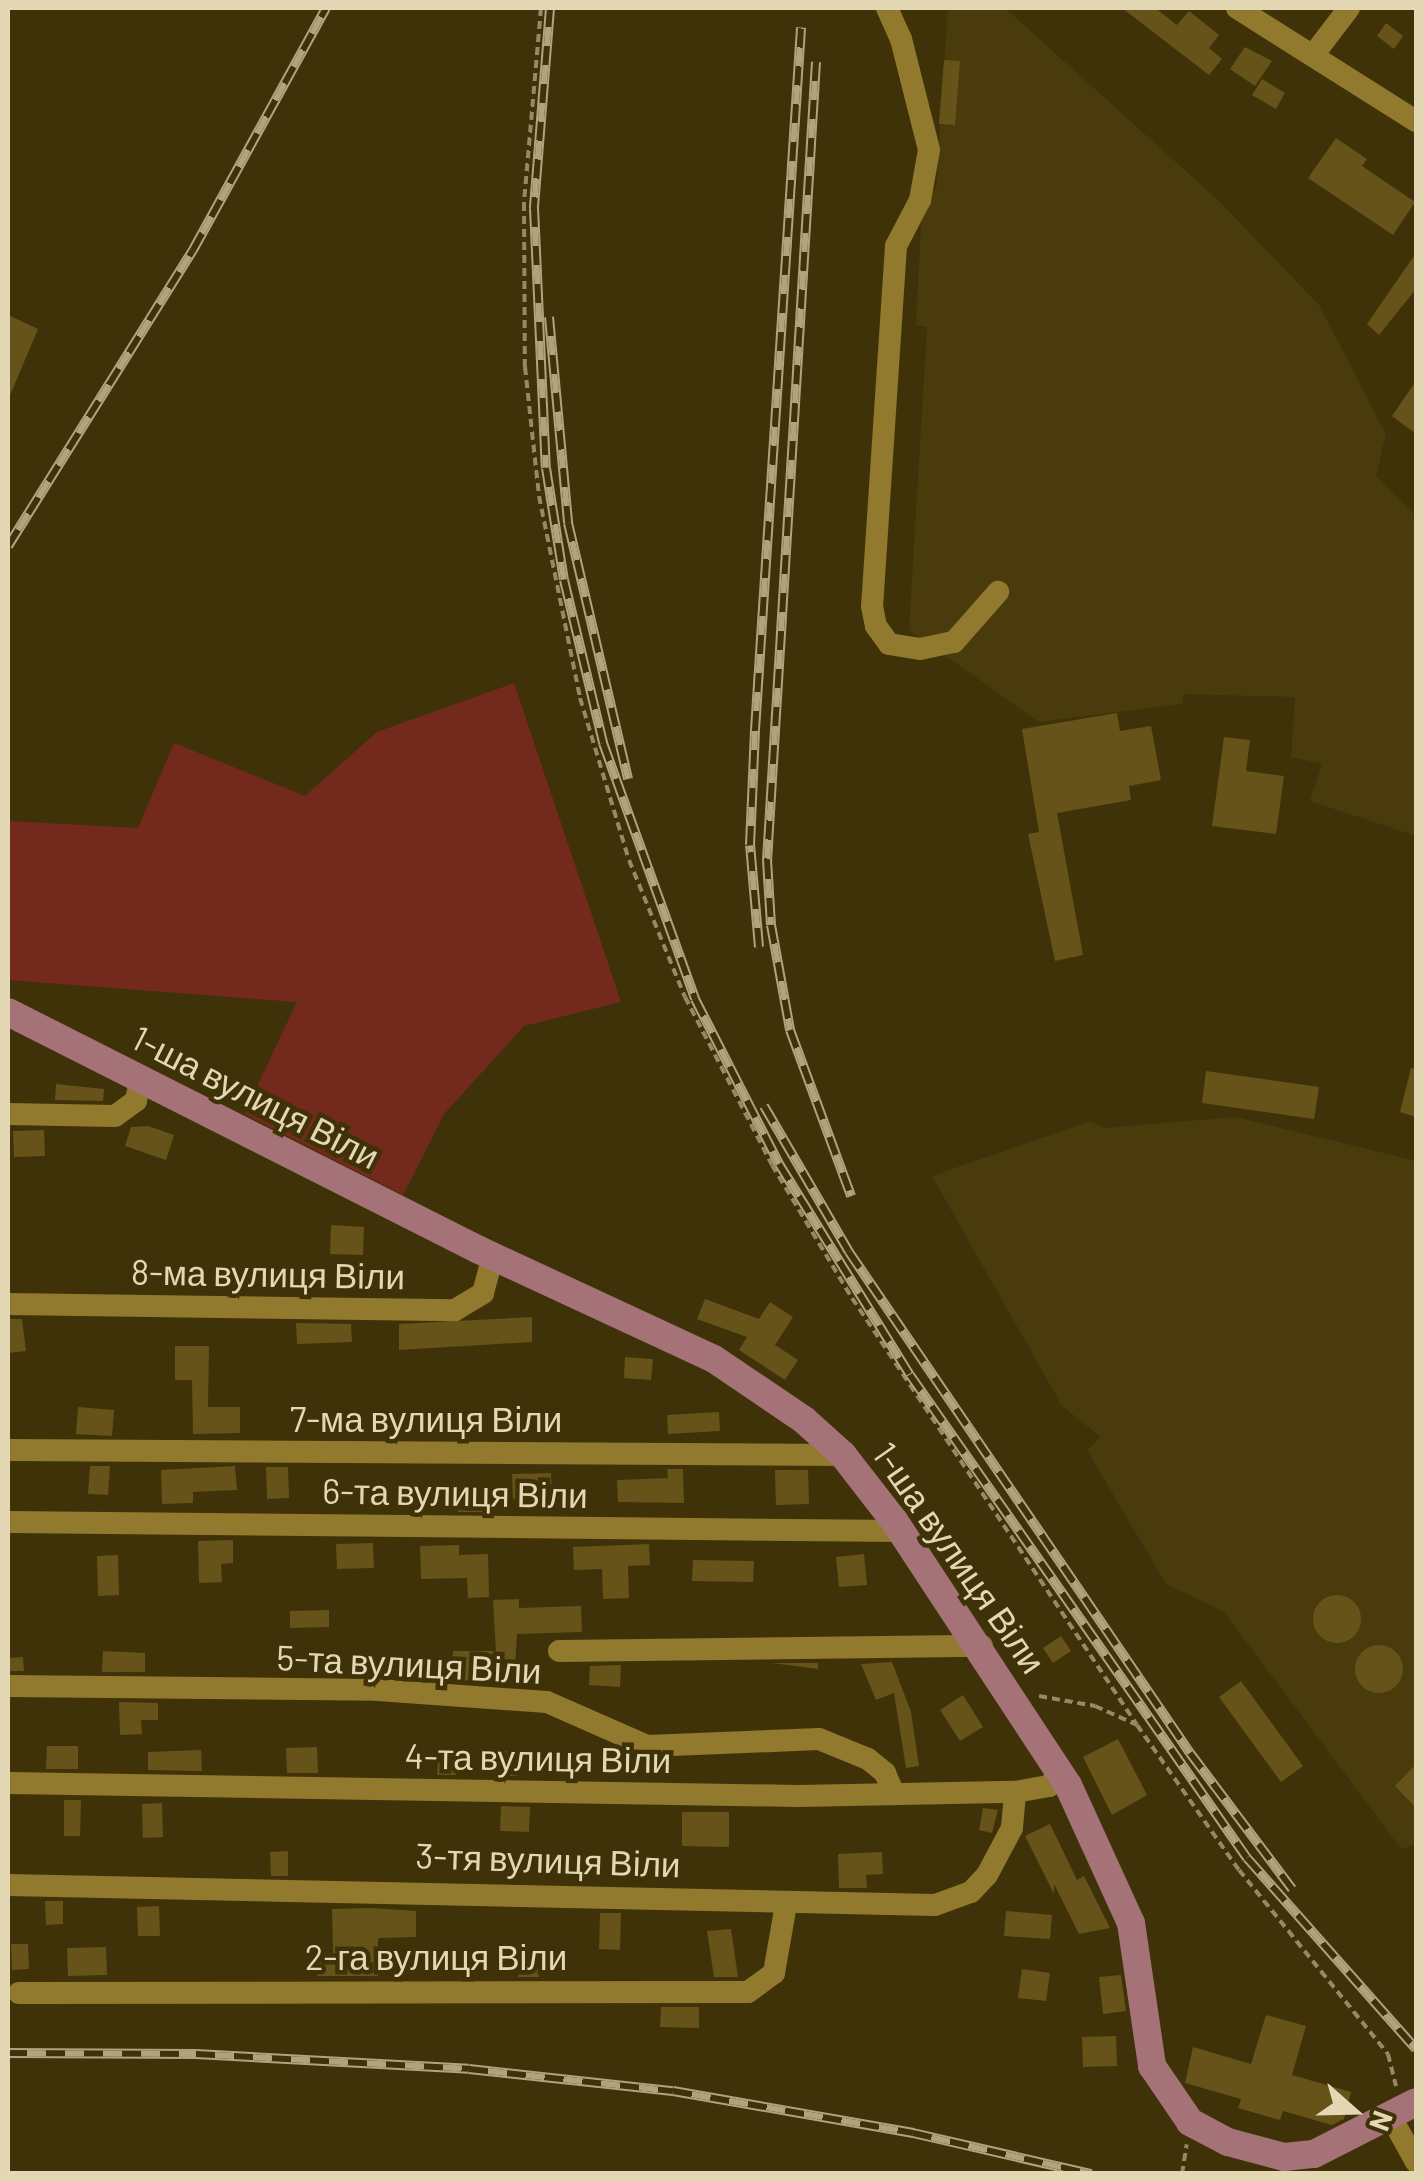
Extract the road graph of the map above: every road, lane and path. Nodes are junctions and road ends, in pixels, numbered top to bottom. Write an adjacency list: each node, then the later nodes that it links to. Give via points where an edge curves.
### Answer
1 (541, 8): 21 (path, via 524,204 525,366 539,496 580,698 629,860 685,997 772,1165 872,1330)
2 (886, 8): 7 (street, via 901,39 929,150 920,200 896,246 872,606 876,626 889,644 920,649 954,642)
3 (1237, 8): 5 (street)
4 (1349, 8): 5 (street)
5 (1314, 54): 6 (street)
6 (1416, 121)
7 (998, 592)
8 (8, 1012): 9 (main road, 1-ша вулиця Віли)
9 (140, 1080): 10 (street, via 136,1101 116,1116); 11 (main road, 1-ша вулиця Віли)
10 (8, 1114)
11 (493, 1256): 12 (street, 8-ма вулиця Віли, via 483,1294 455,1310); 14 (main road, 1-ша вулиця Віли, via 714,1358)
12 (8, 1304)
13 (8, 1450): 14 (street, 7-ма вулиця Віли)
14 (843, 1455): 16 (main road, 1-ша вулиця Віли)
15 (8, 1522): 16 (street, 6-та вулиця Віли)
16 (902, 1532): 17 (main road, 1-ша вулиця Віли)
17 (982, 1646): 18 (street); 20 (main road, 1-ша вулиця Віли)
18 (559, 1650)
19 (8, 1686): 25 (street, 5-та вулиця Віли, via 378,1690 548,1702 648,1746 819,1738 868,1759 885,1773)
20 (1010, 1691): 21 (path, via 1094,1706); 22 (main road, 1-ша вулиця Віли)
21 (1137, 1725): 29 (path, via 1239,1870 1388,2054)
22 (1060, 1772): 24 (street, 4-та вулиця Віли, via 1049,1786); 29 (main road, 1-ша вулиця Віли, via 1131,1923 1152,2066 1190,2122 1228,2142 1284,2157 1314,2154)
23 (8, 1783): 25 (street, 4-та вулиця Віли)
24 (1014, 1792): 25 (street, 4-та вулиця Віли); 27 (street, 3-тя вулиця Віли, via 1003,1850 971,1892 953,1902)
25 (894, 1794)
26 (8, 1885): 27 (street, 3-тя вулиця Віли, via 496,1891)
27 (786, 1904): 28 (street, 2-га вулиця Віли, via 774,1973 748,1992)
28 (19, 1993)
29 (1403, 2110): 30 (street)
30 (1416, 2162)

